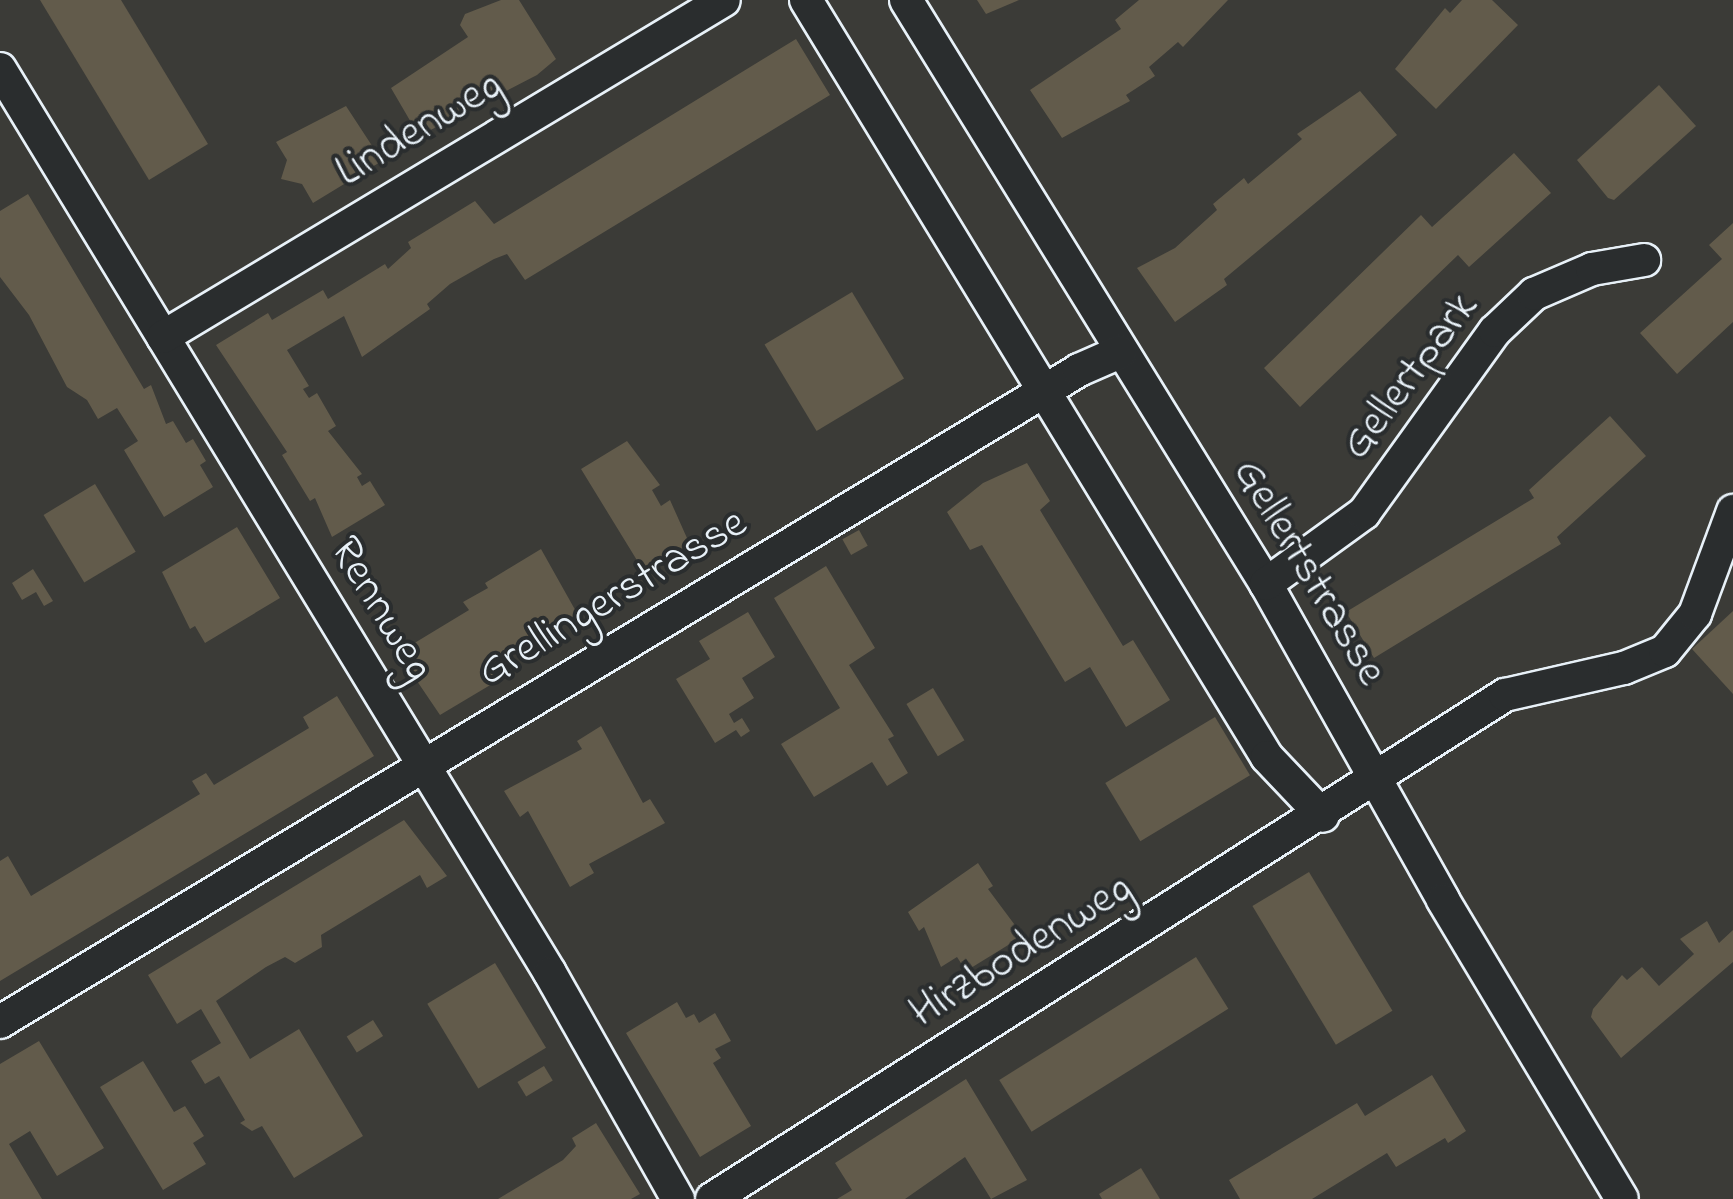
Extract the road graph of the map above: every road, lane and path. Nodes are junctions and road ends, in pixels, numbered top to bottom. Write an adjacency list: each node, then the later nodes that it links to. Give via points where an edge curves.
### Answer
1 (724, 0): 6 (street, Lindenweg)
2 (806, 0): 8 (street)
3 (906, 0): 7 (street, Gellertstrasse)
4 (0, 69): 6 (street, Rennweg)
5 (1644, 260): 10 (street, Gellertpark, via 1592,270 1534,294 1495,330 1364,514)
6 (163, 338): 11 (street, Rennweg)
7 (1120, 352): 8 (street, Grellingerstrasse); 10 (street, Gellertstrasse)
8 (1044, 392): 11 (street, Grellingerstrasse); 13 (street, via 1268,757)
9 (1733, 511): 12 (street, Hirzbodenweg, via 1695,614 1665,651 1624,668 1504,696)
10 (1266, 584): 12 (street, Gellertstrasse)
11 (422, 766): 14 (street, Grellingerstrasse); 15 (street, Rennweg)
12 (1377, 777): 13 (street, Hirzbodenweg); 17 (street, Gellertstrasse)
13 (1323, 816): 16 (street, Hirzbodenweg)
14 (0, 1022)
15 (678, 1199)
16 (712, 1199)
17 (1622, 1199)

